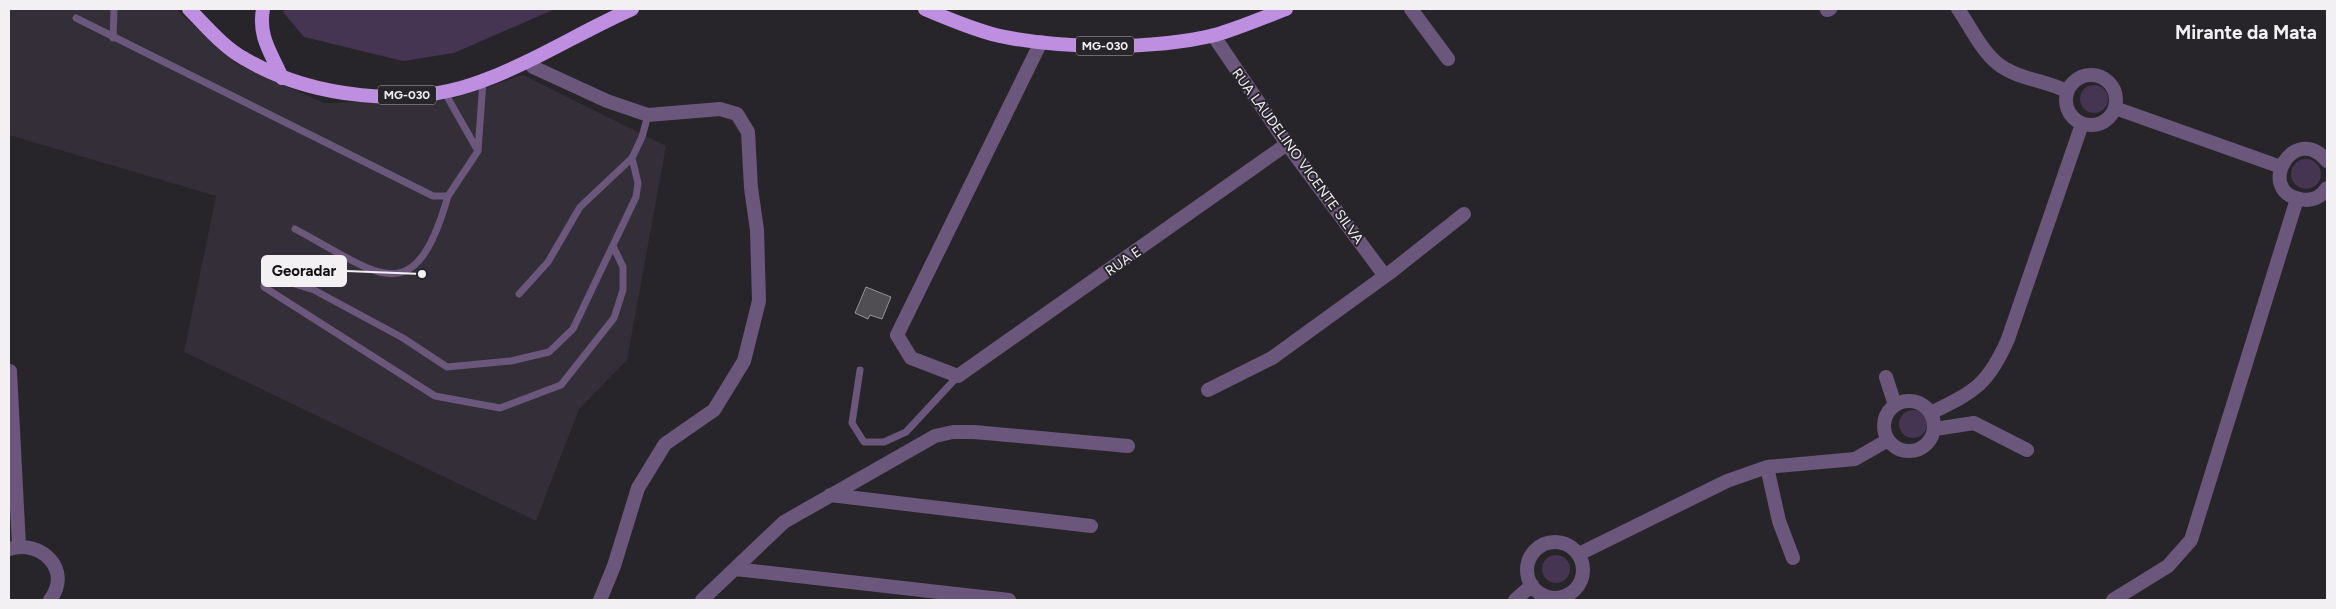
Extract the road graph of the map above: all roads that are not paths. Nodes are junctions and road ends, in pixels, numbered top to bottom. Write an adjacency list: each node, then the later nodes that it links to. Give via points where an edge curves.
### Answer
1 (114, 9): 11 (lane)
2 (189, 9): 15 (highway, MG-030, via 244,59)
3 (263, 9): 15 (highway, via 260,24 264,41)
4 (632, 9): 14 (highway, MG-030)
5 (925, 9): 12 (highway, MG-030, via 999,36)
6 (1286, 9): 10 (highway, MG-030)
7 (1411, 9): 13 (street)
8 (1958, 9): 17 (street, via 1997,63)
9 (76, 18): 11 (lane)
10 (1213, 35): 12 (highway, MG-030, via 1123,46); 22 (street, RUA LAUDELINO VICENTE SILVA)
11 (114, 38): 28 (lane, via 433,196)
12 (1041, 42): 37 (street, via 897,335 910,358)
13 (1448, 59)
14 (528, 61): 16 (highway, MG-030); 20 (street, via 533,67 607,101)
15 (282, 78): 18 (highway, MG-030, via 329,92 385,97)
16 (483, 81): 18 (highway, MG-030); 23 (lane)
17 (2066, 91): 19 (street, via 2082,77 2099,76 2112,86); 21 (street, via 2067,109)
18 (446, 93): 23 (lane)
19 (2115, 108): 21 (street, via 2104,122 2094,126); 26 (street)
20 (648, 115): 24 (lane); 56 (street, via 720,109 737,114 748,132 760,301 744,361 714,410 665,444 638,488)
21 (2082, 124): 41 (street, via 1998,361 1982,384)
22 (1287, 144): 33 (street, RUA LAUDELINO VICENTE SILVA); 37 (street, RUA E)
23 (478, 151): 28 (lane)
24 (632, 158): 32 (lane, via 638,183 636,197); 34 (lane, via 580,207 548,262)
25 (2327, 161): 26 (street, via 2319,153 2302,149 2287,157)
26 (2281, 167): 29 (street, via 2281,184)
27 (2327, 188): 29 (street, via 2314,199)
28 (448, 196): 31 (lane, via 427,251 414,267 403,274 375,271)
29 (2297, 199): 60 (street, via 2191,540 2168,566)
30 (1464, 214): 33 (street)
31 (296, 229)
32 (613, 246): 32 (lane, via 573,329 549,352 477,366 446,367 403,338 314,290 275,278 265,279 264,287 435,396 500,408 561,385 614,318 623,290 623,267)
33 (1385, 276): 39 (street, via 1272,358)
34 (520, 294)
35 (860, 370): 37 (lane, via 852,423 864,442 884,442 906,432)
36 (10, 371): 49 (street)
37 (958, 376)
38 (1886, 377): 40 (street)
39 (1208, 390)
40 (1896, 405): 41 (street, via 1912,401); 43 (street, via 1884,424)
41 (1931, 413): 42 (street)
42 (1935, 429): 43 (street, via 1928,444 1912,452 1901,451); 45 (street, via 1974,423)
43 (1888, 440): 46 (street, via 1855,459)
44 (1128, 446): 47 (street, via 953,432 935,436)
45 (2027, 450)
46 (1767, 467): 50 (street, via 1727,481); 51 (street, via 1777,515)
47 (830, 495): 48 (street); 52 (street, via 784,522)
48 (1091, 526)
49 (14, 548): 55 (street, via 30,546 40,550 55,566 57,588)
50 (1579, 554): 53 (street, via 1558,542 1540,546 1529,561 1527,574); 54 (street, via 1584,572)
51 (1793, 558)
52 (735, 569): 57 (street); 58 (street)
53 (1532, 585): 54 (street, via 1541,594 1553,598); 59 (street)
54 (1573, 597)
55 (50, 600)
56 (600, 600)
57 (702, 600)
58 (1009, 600)
59 (1515, 600)
60 (2113, 600)

